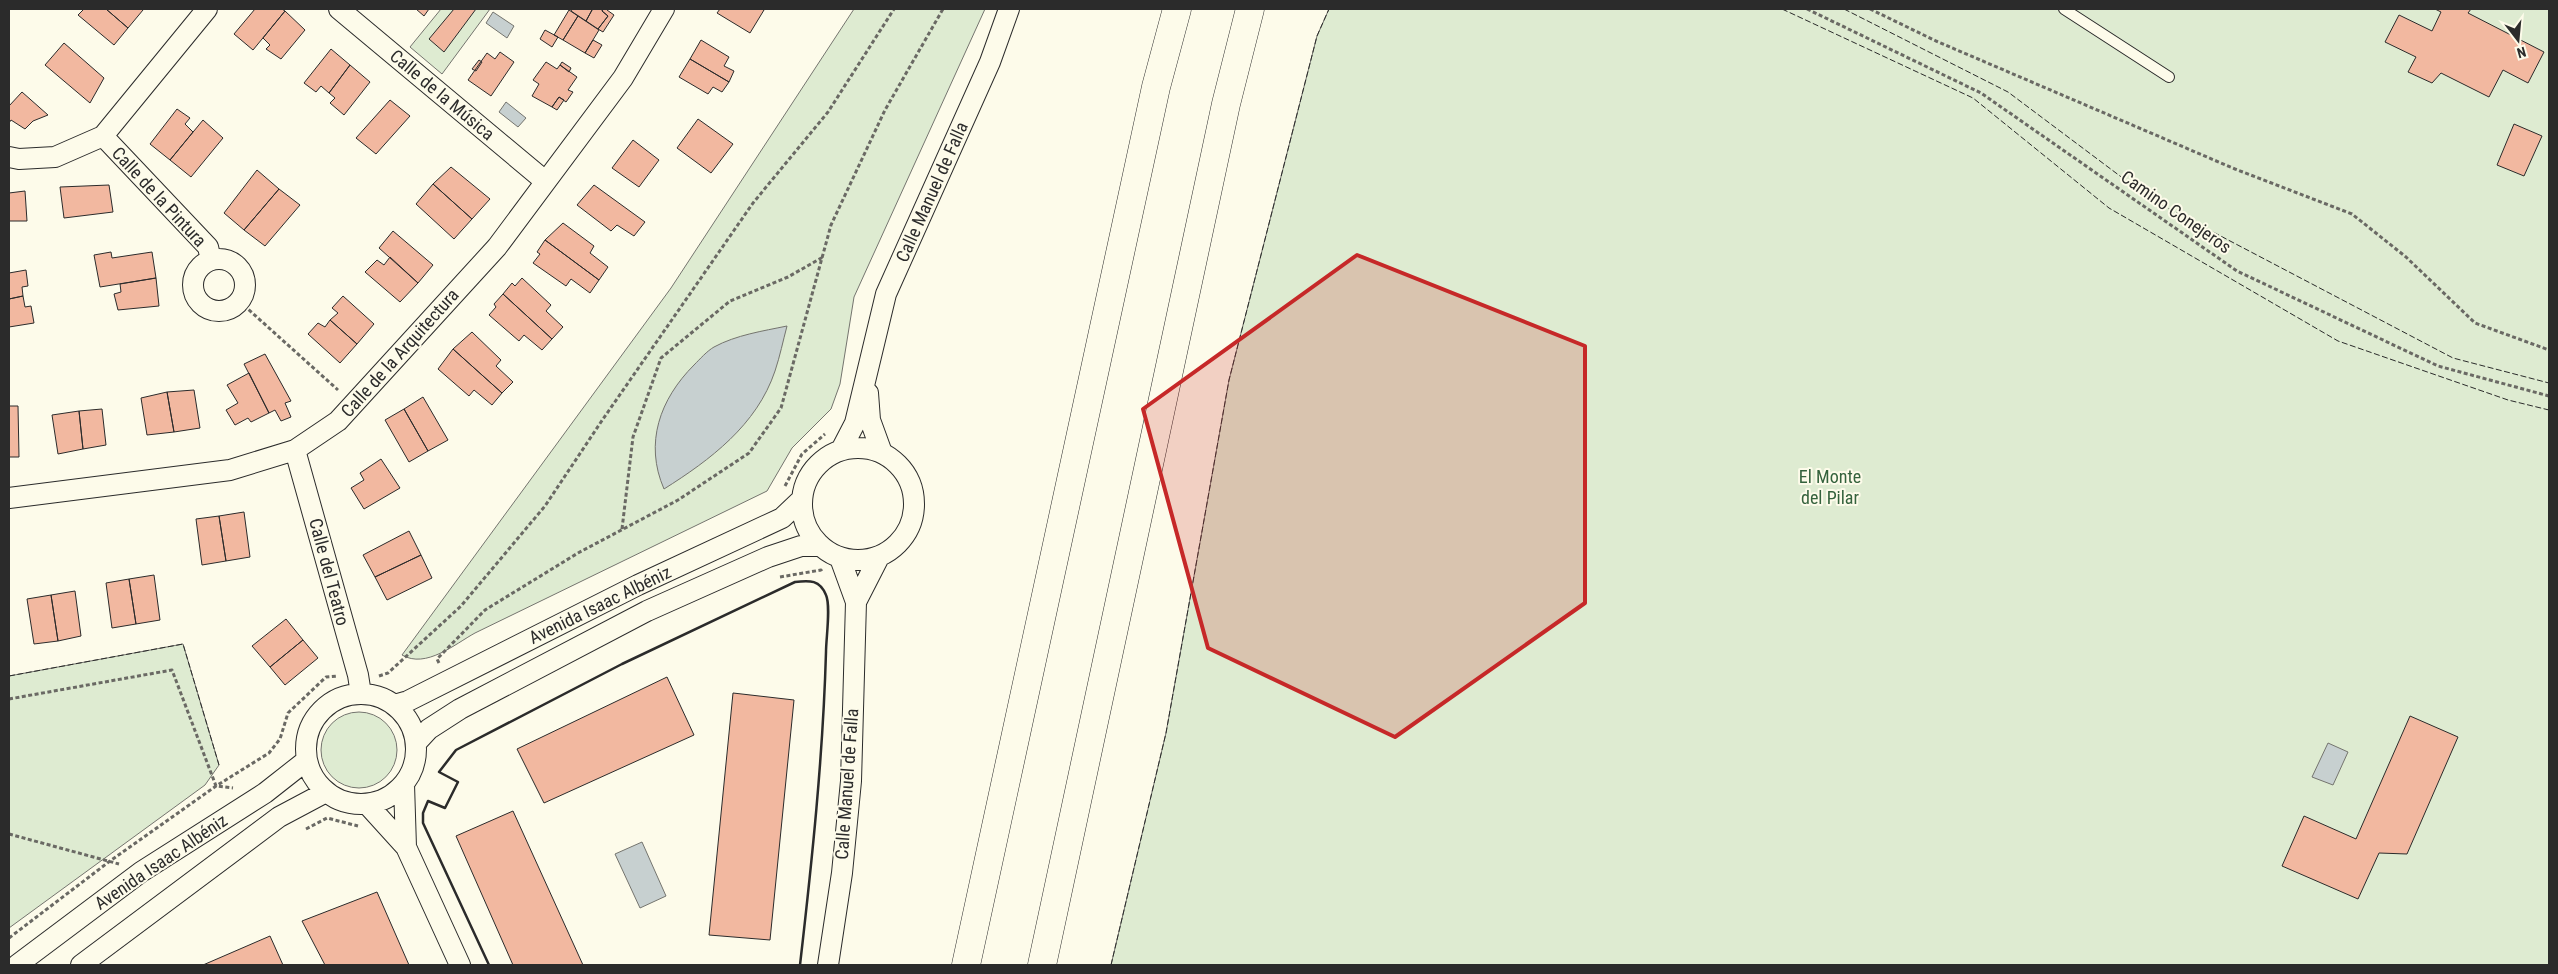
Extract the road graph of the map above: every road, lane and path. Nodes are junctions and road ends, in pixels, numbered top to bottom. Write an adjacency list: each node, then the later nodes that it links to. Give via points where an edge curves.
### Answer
1 (207, 9): 13 (street, Calle de la Pintura)
2 (339, 9): 15 (street, Calle de la Música)
3 (664, 9): 15 (street, Calle de la Arquitectura, via 623,78)
4 (894, 9): 34 (path, via 828,112 753,204 545,506 461,606 388,674)
5 (943, 9): 16 (path, via 884,110 831,225)
6 (1009, 9): 20 (street, Calle Manuel de Falla, via 990,62 886,294)
7 (1176, 9): 52 (highway, via 1154,97)
8 (1250, 9): 53 (highway, via 1224,114)
9 (1806, 9): 21 (path, Camino Conejeros, via 1981,93 2237,271 2438,366)
10 (1870, 9): 19 (path, via 1936,41 2235,169 2352,214 2406,258 2475,323)
11 (2064, 9): 12 (lane)
12 (2169, 77)
13 (103, 136): 14 (street, Calle de la Pintura, via 55,157); 17 (street, Calle de la Pintura, via 208,247)
14 (9, 157)
15 (545, 182): 22 (street, Calle de la Arquitectura, via 497,247)
16 (823, 256): 28 (path, via 781,408 749,453 678,500); 28 (path, via 788,277 730,301 661,358 633,438)
17 (211, 260): 18 (street, via 229,261 243,274 245,283); 18 (street, via 203,264 194,279 193,287 200,302 206,307 222,310)
18 (239, 301): 22 (path)
19 (2549, 350)
20 (867, 379): 24 (street, Calle Manuel de Falla, via 855,423); 25 (street, Calle Manuel de Falla, via 870,420)
21 (2549, 396)
22 (354, 404): 23 (street, Calle de la Arquitectura, via 338,421)
23 (295, 450): 26 (street, Calle de la Arquitectura, via 230,470); 34 (street, Calle del Teatro)
24 (841, 450): 25 (street, via 869,449); 27 (street, via 822,461 808,478)
25 (882, 453): 30 (street, via 896,462 906,475 913,490 914,506 912,522 904,537)
26 (9, 498)
27 (802, 498): 29 (street, via 803,516 809,533); 33 (street, Avenida Isaac Albéniz, via 782,518 638,585)
28 (622, 530): 33 (path, via 485,610 436,659)
29 (821, 546): 31 (street); 37 (street, Avenida Isaac Albéniz, via 801,546 768,557 647,612 460,709 429,729)
30 (878, 557): 31 (street, via 860,561); 32 (street, Calle Manuel de Falla)
31 (840, 558): 32 (street, Calle Manuel de Falla)
32 (856, 602): 51 (street, Calle Manuel de Falla, via 851,781)
33 (448, 682): 36 (street, Avenida Isaac Albéniz)
34 (359, 685): 36 (street); 38 (street, via 325,708 313,722); 40 (path, via 326,677 288,713 280,739 269,753)
35 (9, 699): 40 (path, via 172,670)
36 (394, 705): 37 (street, via 409,722)
37 (416, 743): 39 (street, via 415,765)
38 (306, 760): 41 (street, via 314,778); 46 (street, Avenida Isaac Albéniz, via 265,793)
39 (404, 784): 42 (street, via 388,798); 44 (street)
40 (216, 786): 45 (path)
41 (326, 792): 42 (street, via 345,803); 49 (street, Avenida Isaac Albéniz, via 279,818)
42 (367, 804): 44 (street)
43 (9, 834): 45 (path)
44 (406, 847): 50 (street)
45 (110, 861): 46 (path); 47 (path)
46 (141, 872): 48 (street, Avenida Isaac Albéniz)
47 (9, 938)
48 (17, 965)
49 (81, 965)
50 (460, 965)
51 (828, 965)
52 (966, 965)
53 (1042, 965)

